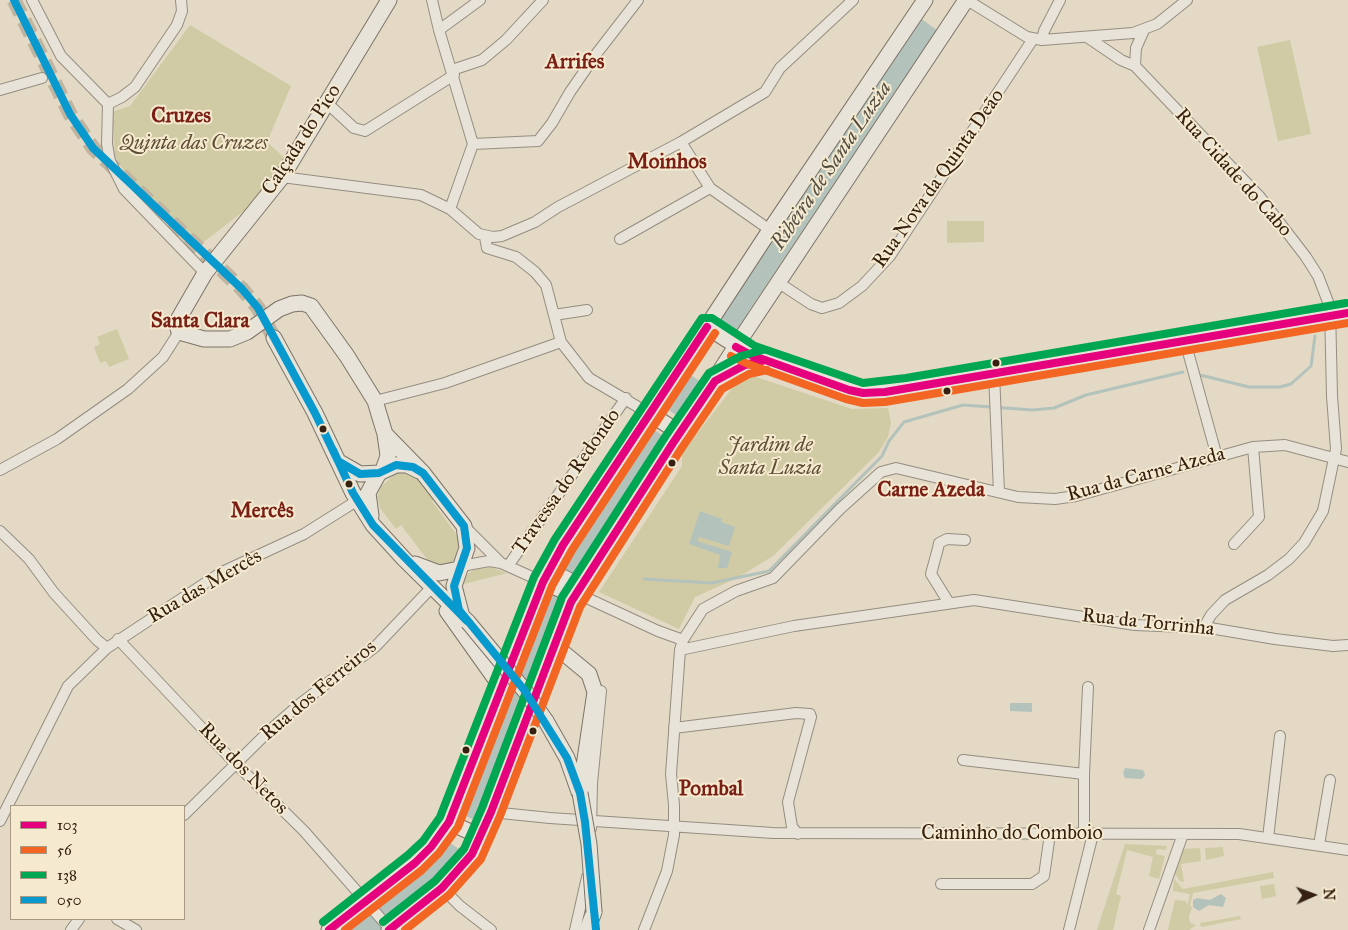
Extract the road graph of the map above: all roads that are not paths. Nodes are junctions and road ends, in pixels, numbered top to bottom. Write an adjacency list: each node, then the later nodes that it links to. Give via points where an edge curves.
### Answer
1 (32, 0): 24 (street, via 61,56)
2 (181, 0): 24 (street, via 182,10 177,25 135,87)
3 (389, 0): 23 (main road, Calçada do Pico)
4 (432, 0): 13 (street)
5 (480, 0): 13 (street)
6 (543, 0): 20 (street, via 506,40 482,60)
7 (638, 0): 26 (street, via 597,53 538,141)
8 (853, 0): 25 (street, via 780,68 765,92)
9 (925, 0): 30 (main road)
10 (966, 0): 17 (street); 34 (main road)
11 (1060, 0): 17 (street, Rua Nova da Quinta Deão)
12 (1187, 0): 14 (street, via 1157,24)
13 (439, 30): 20 (street)
14 (1144, 30): 15 (street); 19 (street)
15 (1118, 36): 16 (street); 18 (street); 19 (street, Rua Cidade do Cabo)
16 (1086, 38): 17 (street); 18 (street, Rua Cidade do Cabo)
17 (1038, 40): 34 (street, Rua Nova da Quinta Deão, via 890,256 862,286 839,303 822,308)
18 (1111, 53): 19 (street, Rua Cidade do Cabo)
19 (1135, 61): 38 (street, Rua Cidade do Cabo, via 1260,197 1288,233 1318,276 1330,307)
20 (453, 73): 23 (street, via 365,131 354,128); 26 (street)
21 (42, 78): 22 (street)
22 (0, 90)
23 (327, 103): 27 (main road, Calçada do Pico)
24 (108, 104): 33 (street, via 110,161 124,189)
25 (681, 142): 28 (street); 31 (street, via 535,222 502,236)
26 (473, 144): 29 (street)
27 (282, 177): 29 (street, via 421,195); 33 (main road, Calçada do Pico)
28 (710, 188): 30 (street); 32 (street)
29 (450, 209): 31 (street, via 473,231)
30 (770, 230): 39 (main road)
31 (485, 236): 37 (street, via 487,248 516,257 535,272 546,285)
32 (620, 239)
33 (205, 274): 40 (main road, Calçada do Pico, via 179,318)
34 (779, 283): 44 (main road)
35 (587, 310): 37 (street)
36 (1348, 313): 38 (main road)
37 (554, 315): 43 (street)
38 (1330, 316): 42 (main road); 55 (street, Rua Cidade do Cabo)
39 (707, 327): 44 (main road); 50 (main road)
40 (179, 332): 49 (main road, via 204,339 230,339 247,332 279,309 302,303 311,306); 58 (street, via 163,357 128,389 57,439)
41 (274, 338): 56 (main road)
42 (1184, 341): 46 (main road); 54 (street)
43 (561, 342): 48 (street, via 589,378); 49 (street, via 446,383)
44 (736, 347): 45 (main road); 47 (main road)
45 (764, 360): 46 (main road, via 863,393); 47 (main road, via 745,365)
46 (994, 373): 61 (street)
47 (715, 381): 51 (main road)
48 (626, 398): 50 (street); 69 (street, Travessa do Redondo)
49 (375, 401): 52 (main road)
50 (653, 415): 51 (main road); 71 (main road)
51 (677, 431): 73 (main road)
52 (385, 434): 59 (main road, via 388,456); 60 (main road)
53 (1254, 447): 54 (street, Rua da Carne Azeda); 55 (street, Rua da Carne Azeda, via 1285,445); 67 (street, via 1259,517)
54 (1217, 457): 61 (street, Rua da Carne Azeda, via 1076,496 1046,499)
55 (1336, 458): 57 (street, Rua da Carne Azeda); 76 (street, Rua Cidade do Cabo, via 1324,511 1304,543 1268,575 1225,600)
56 (338, 461): 59 (main road, via 360,474); 62 (main road)
57 (1348, 462)
58 (0, 470)
59 (381, 472): 60 (main road, via 396,465 407,465); 63 (main road, via 368,493)
60 (423, 473): 64 (main road)
61 (999, 492): 79 (street, Rua da Carne Azeda, via 896,468 881,472 772,578 703,608)
62 (358, 500): 63 (main road); 77 (street, Rua das Mercês, via 304,534 222,572)
63 (373, 525): 68 (main road)
64 (464, 526): 69 (street); 70 (main road, via 467,548)
65 (0, 531): 81 (street, via 29,559 54,593)
66 (965, 540): 74 (street, via 939,543 932,579)
67 (1234, 544)
68 (404, 559): 70 (main road, via 431,572); 72 (main road)
69 (504, 564): 70 (street, via 482,561); 71 (street)
70 (459, 570): 75 (main road, via 454,586 459,610)
71 (550, 578): 73 (main road); 83 (main road)
72 (432, 587): 75 (main road); 83 (main road); 88 (street, Rua dos Ferreiros, via 375,646 302,703)
73 (575, 590): 78 (main road); 79 (street)
74 (951, 603): 76 (street, Rua da Torrinha, via 974,600 1136,624); 79 (street, Rua da Torrinha)
75 (466, 619): 91 (main road, bridge, via 525,690 546,721 567,758)
76 (1204, 628): 80 (street, Rua da Torrinha, via 1333,646)
77 (118, 639): 81 (street, Rua das Mercês); 88 (street, Rua dos Netos)
78 (556, 642): 82 (main road, via 560,650); 92 (main road)
79 (681, 645): 85 (street)
80 (1348, 645)
81 (107, 648): 94 (street, Rua das Mercês, via 68,686)
82 (592, 677): 91 (main road, via 594,706); 95 (street, via 600,684 601,692)
83 (502, 687): 96 (main road)
84 (1088, 687): 89 (street)
85 (674, 728): 97 (street, via 671,774); 98 (street, via 810,714 812,717 788,802 792,827)
86 (1280, 736): 103 (street)
87 (963, 760): 89 (street)
88 (236, 764): 93 (street, Rua dos Ferreiros); 108 (street, Rua dos Netos, via 304,831)
89 (1084, 774): 100 (street)
90 (1330, 780): 104 (street)
91 (580, 793): 109 (main road, bridge, via 589,844)
92 (492, 812): 95 (street, Caminho do Comboio); 102 (main road)
93 (185, 814)
94 (0, 821)
95 (591, 821): 97 (street, Caminho do Comboio); 115 (street, via 589,863)
96 (449, 822): 102 (main road); 108 (main road, via 415,864)
97 (674, 827): 98 (street, Caminho do Comboio); 118 (street, via 667,871)
98 (798, 834): 99 (street, Caminho do Comboio)
99 (1050, 834): 100 (street, Caminho do Comboio); 106 (street, via 1044,876 1032,884)
100 (1088, 834): 101 (street, Caminho do Comboio); 119 (street)
101 (1183, 834): 103 (street, Caminho do Comboio, via 1239,834); 120 (street)
102 (481, 837): 107 (main road, via 472,854)
103 (1268, 838): 104 (street, Caminho do Comboio)
104 (1319, 845): 105 (street, Caminho do Comboio)
105 (1348, 850)
106 (942, 884)
107 (442, 888): 113 (main road); 114 (street)
108 (365, 902): 112 (main road); 113 (street, Rua dos Netos)
109 (594, 912): 116 (main road); 117 (main road)
110 (119, 920): 111 (street)
111 (136, 930)
112 (329, 930)
113 (390, 930)
114 (491, 930)
115 (575, 930)
116 (587, 930)
117 (596, 930)
118 (644, 930)
119 (1069, 930)
120 (1149, 930)

